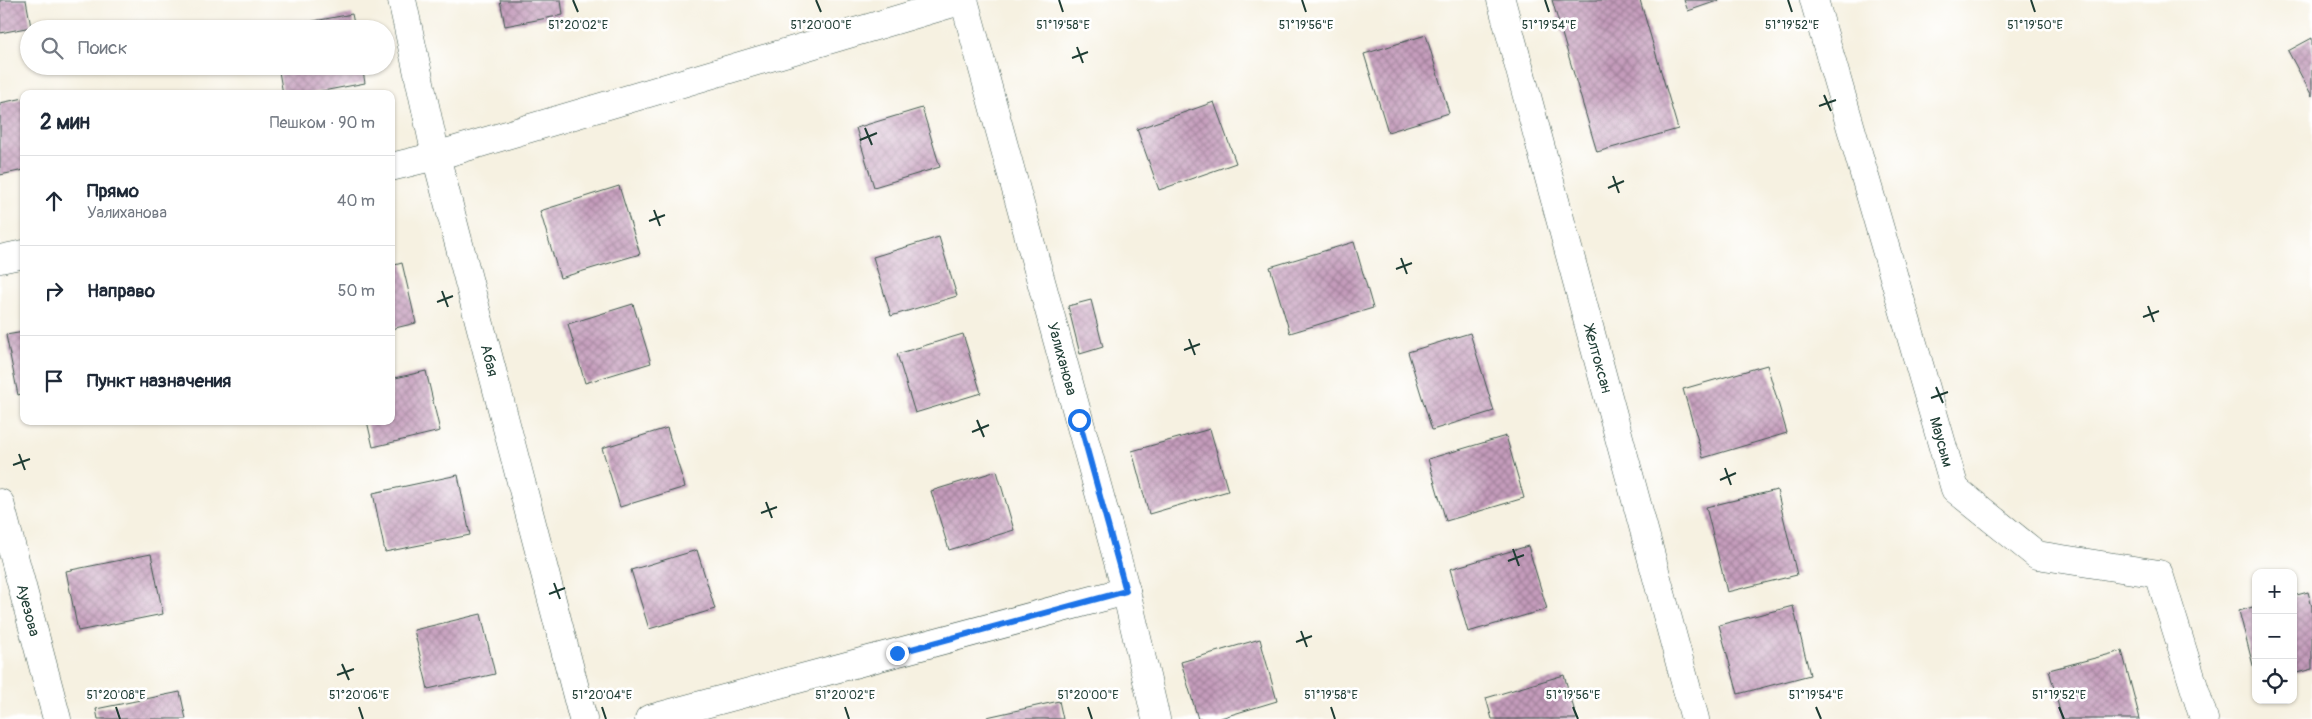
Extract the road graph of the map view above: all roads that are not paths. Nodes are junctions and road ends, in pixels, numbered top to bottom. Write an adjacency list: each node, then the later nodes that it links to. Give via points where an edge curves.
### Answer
1 (402, 0): 5 (street, Абая)
2 (963, 0): 5 (street); 10 (street, Уалиханова)
3 (1502, 0): 15 (street, Желтоксан)
4 (1814, 0): 16 (street, Маусым, via 1955,489 2038,555 2159,574)
5 (436, 156): 6 (street); 12 (street, Абая)
6 (395, 166)
7 (20, 255): 8 (street)
8 (0, 259)
9 (0, 503): 11 (street, Ауезова)
10 (1126, 591): 13 (street); 14 (street, Уалиханова)
11 (57, 719)
12 (583, 719)
13 (649, 719)
14 (1156, 719)
15 (1695, 719)
16 (2204, 719)

